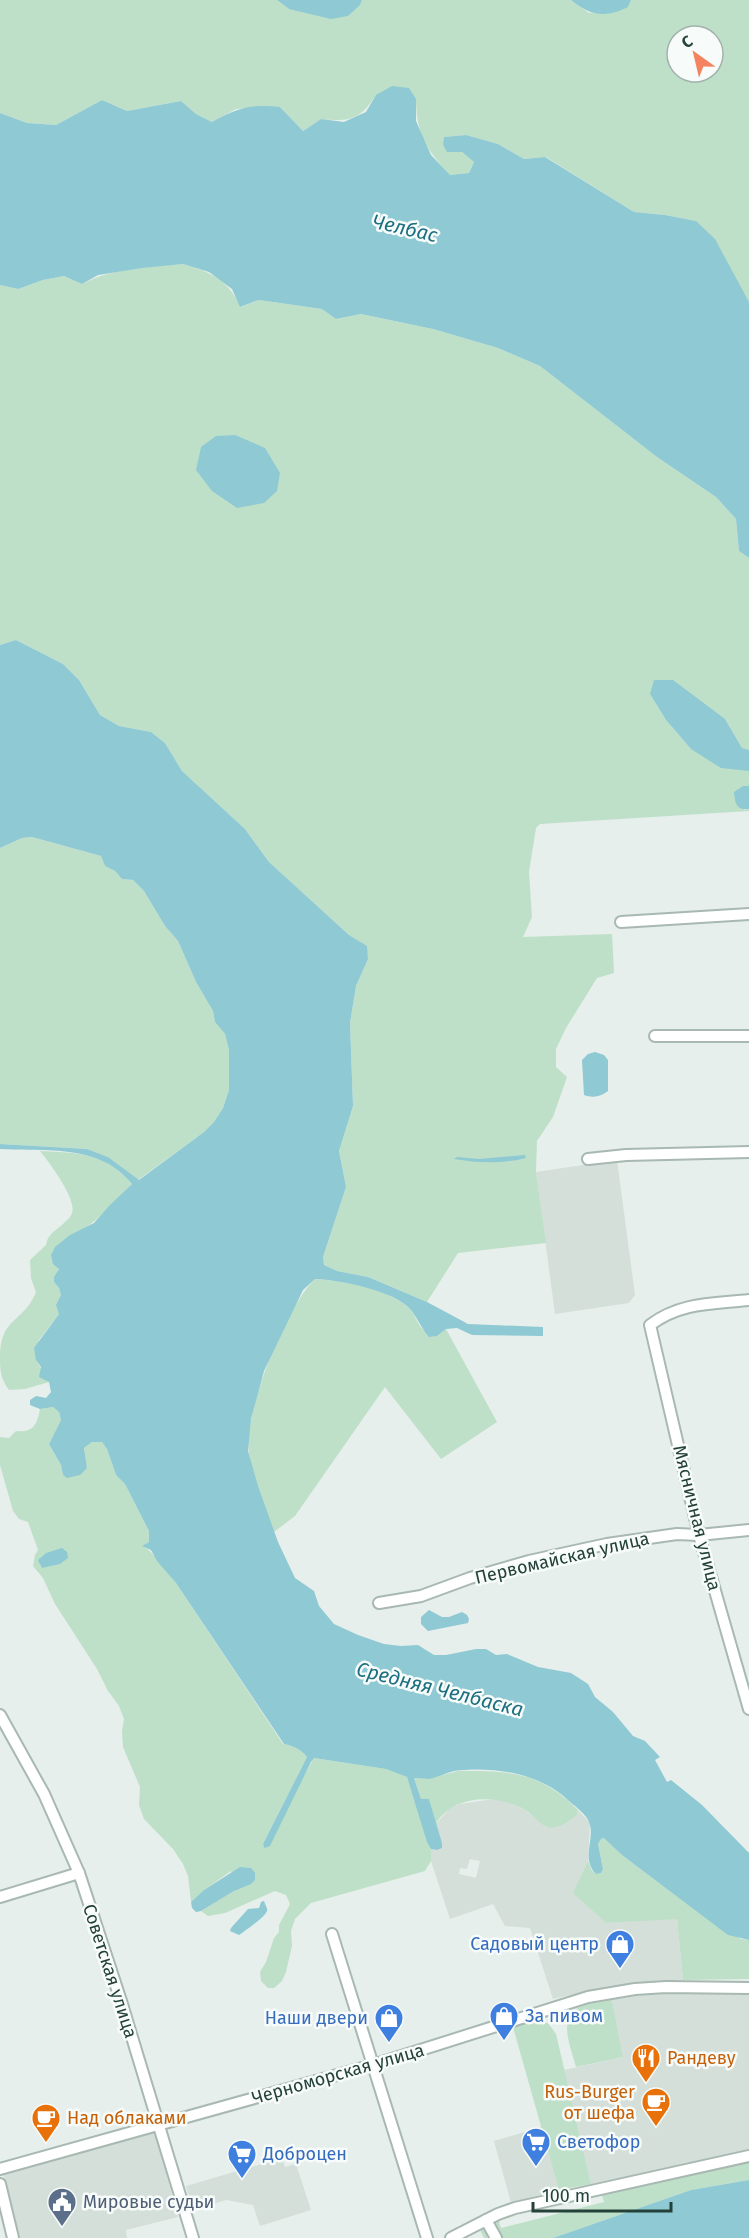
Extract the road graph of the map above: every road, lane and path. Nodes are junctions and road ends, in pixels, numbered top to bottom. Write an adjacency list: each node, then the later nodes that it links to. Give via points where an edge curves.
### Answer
1 (749, 914): 2 (street)
2 (621, 922)
3 (655, 1036): 4 (street)
4 (749, 1036)
5 (749, 1152): 6 (street, via 626,1155)
6 (588, 1160)
7 (749, 1300): 9 (street, Мясничная улица, via 682,1307 650,1325)
8 (749, 1530): 9 (street, Первомайская улица)
9 (699, 1535): 10 (street, Первомайская улица, via 676,1534 607,1544 519,1564 421,1596); 11 (street, Мясничная улица)
10 (378, 1603)
11 (749, 1709)
12 (0, 1715): 13 (street, Советская улица, via 44,1794)
13 (79, 1873): 14 (street); 18 (street, Советская улица)
14 (0, 1896)
15 (332, 1934): 17 (street)
16 (749, 1988): 17 (street, Черноморская улица, via 645,1988 588,1997)
17 (373, 2065): 18 (street, Черноморская улица); 25 (street)
18 (159, 2125): 20 (street, Черноморская улица); 24 (street, Советская улица)
19 (749, 2156): 22 (street, via 515,2208)
20 (0, 2169)
21 (0, 2184): 23 (street)
22 (486, 2220): 26 (street); 27 (street)
23 (13, 2238)
24 (193, 2238)
25 (427, 2238)
26 (451, 2238)
27 (496, 2238)

